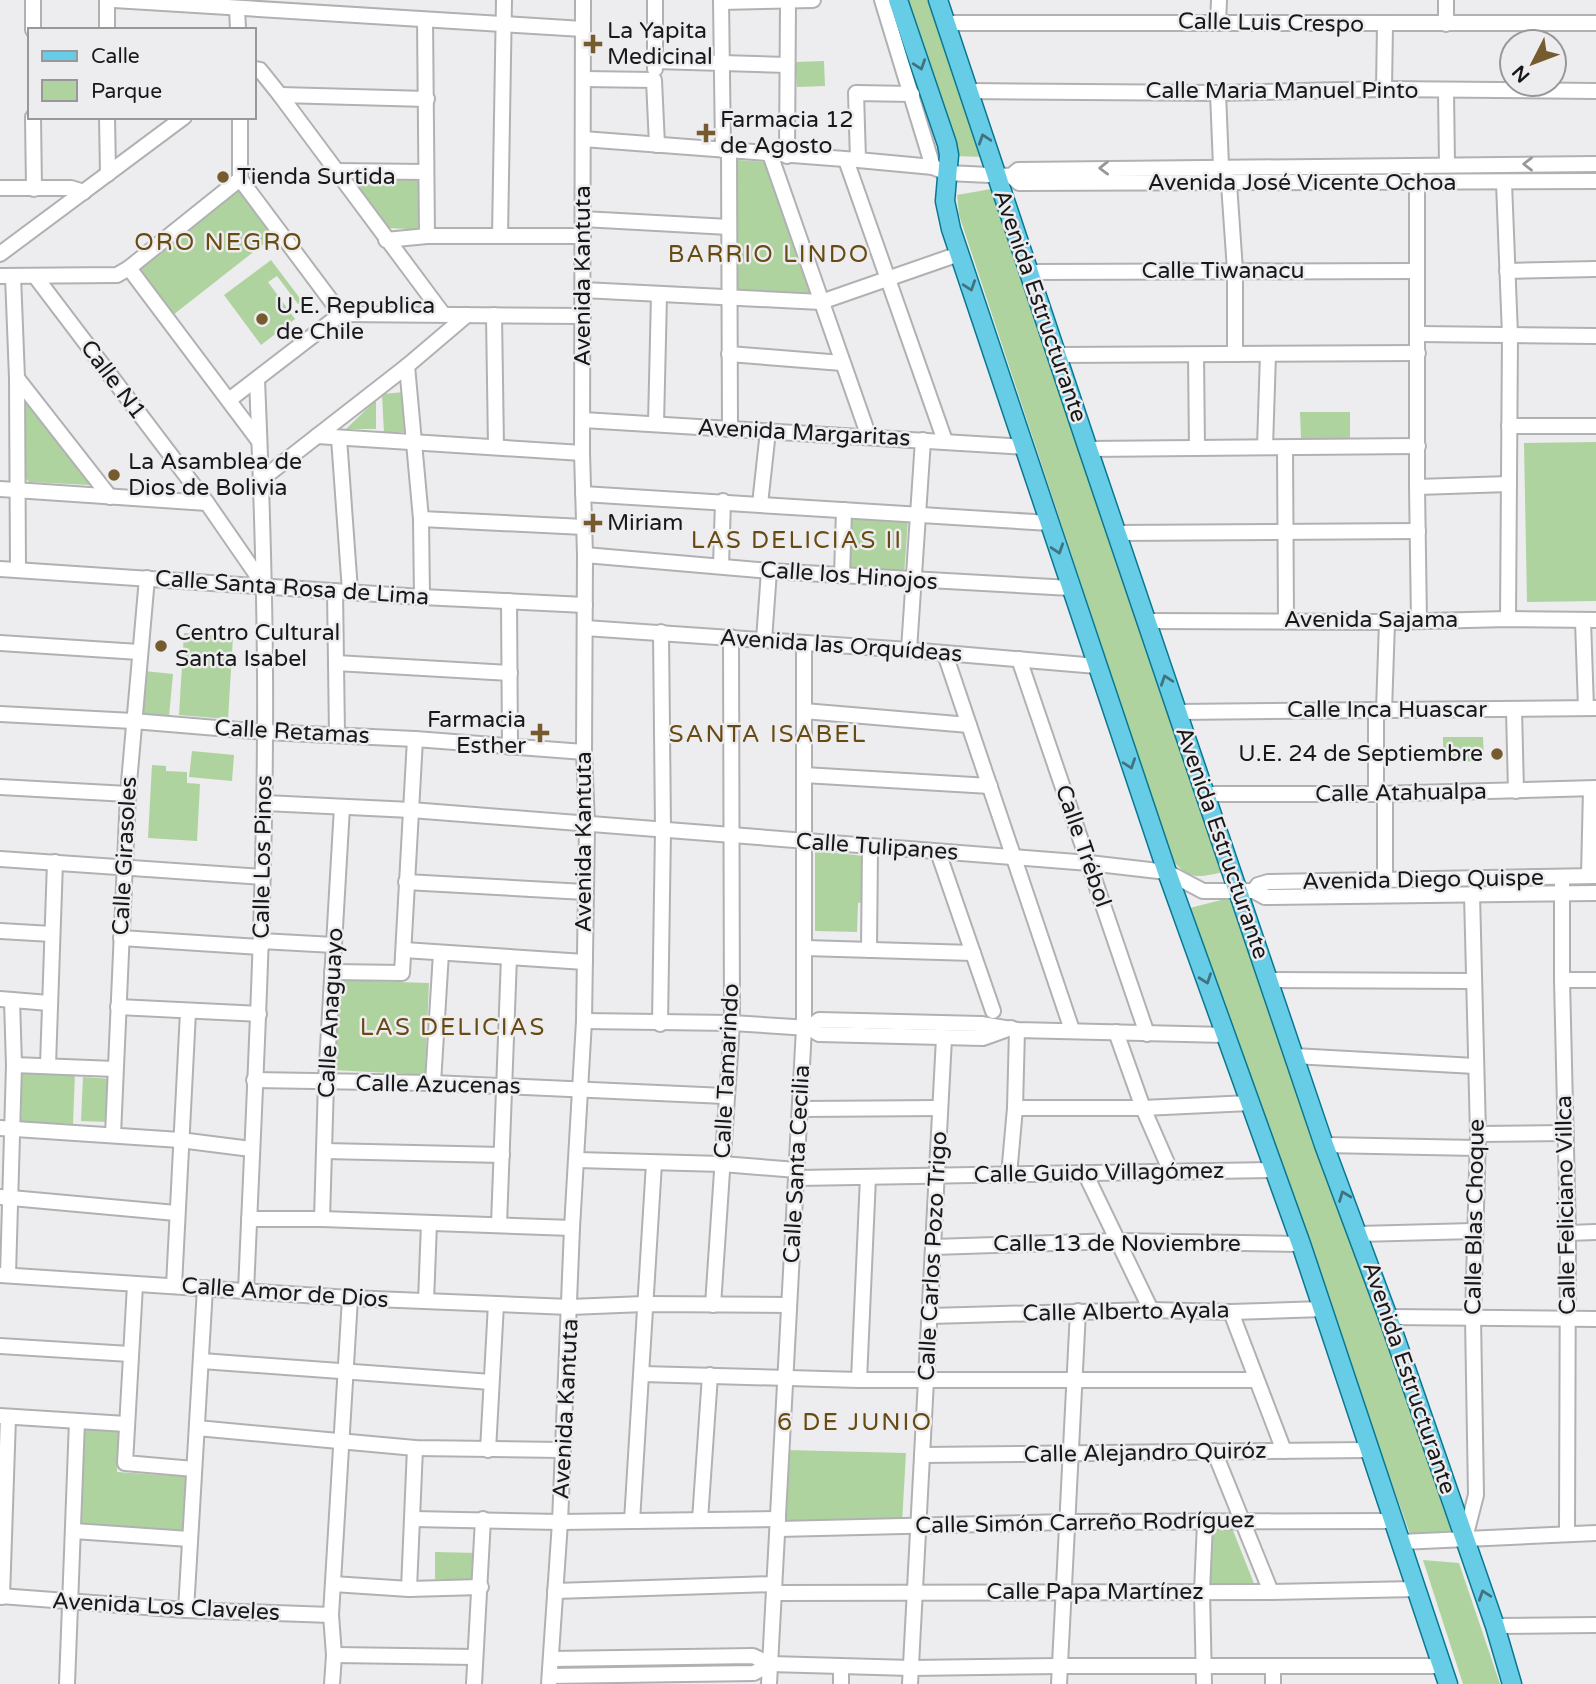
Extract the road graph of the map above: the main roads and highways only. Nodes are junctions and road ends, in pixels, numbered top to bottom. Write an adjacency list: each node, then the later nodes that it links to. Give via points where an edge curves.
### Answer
1 (898, 0): 3 (main road, one-way to 3, via 947,144 940,170 959,254)
2 (938, 0): 4 (main road, Avenida Estructurante, one-way to 2, via 1465,1538 1268,979 1246,891 1205,794 1087,449 1003,176)
3 (1448, 1684)
4 (1511, 1684)

